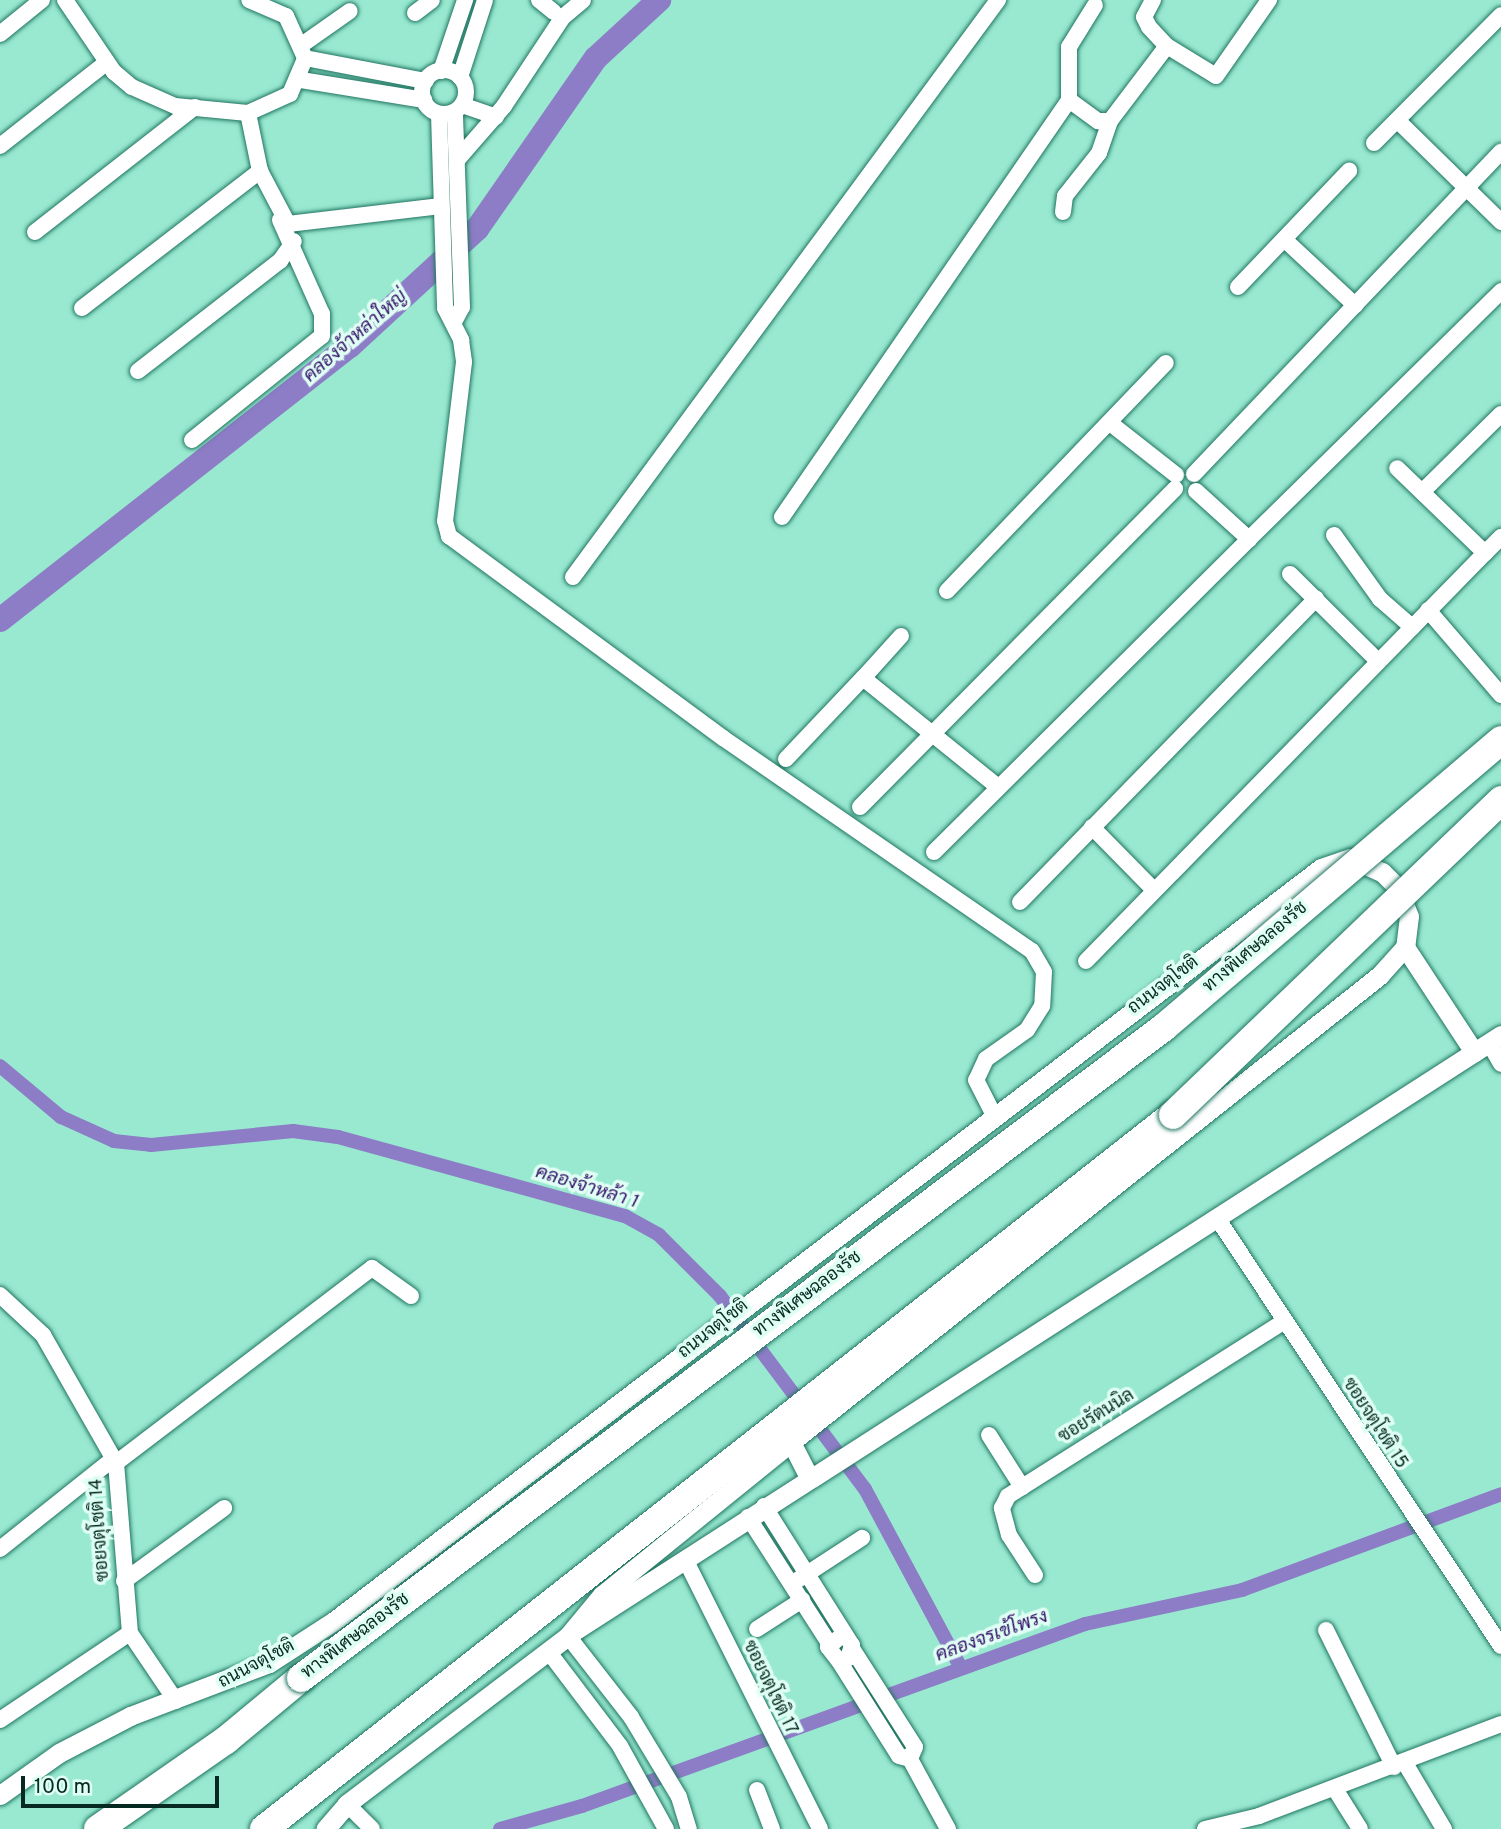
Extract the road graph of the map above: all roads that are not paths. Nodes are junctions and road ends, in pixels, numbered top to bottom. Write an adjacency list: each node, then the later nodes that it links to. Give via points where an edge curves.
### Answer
1 (42, 0): 17 (street)
2 (65, 0): 20 (street)
3 (249, 0): 19 (street, via 279,9)
4 (432, 0): 15 (street)
5 (465, 0): 21 (street)
6 (485, 0): 22 (street)
7 (539, 0): 14 (street)
8 (583, 0): 30 (street, via 563,17)
9 (998, 0): 69 (street)
10 (1153, 0): 18 (street, via 1144,17)
11 (1269, 0): 18 (street, via 1216,76)
12 (1095, 5): 26 (street, via 1069,47)
13 (350, 10): 19 (street)
14 (554, 12)
15 (415, 13)
16 (1501, 15): 31 (street)
17 (0, 34)
18 (1167, 46): 32 (street)
19 (304, 51): 23 (street); 24 (street)
20 (107, 62): 27 (street, via 145,94); 34 (street)
21 (441, 71): 22 (street); 24 (street)
22 (460, 77): 28 (street, via 466,89)
23 (301, 80): 25 (street); 29 (street, via 282,102)
24 (426, 81): 25 (street)
25 (424, 100): 28 (street)
26 (1069, 100): 32 (street, via 1098,121); 63 (street)
27 (195, 107): 29 (street); 45 (street)
28 (452, 110): 30 (street); 36 (street); 40 (street)
29 (248, 113): 37 (street)
30 (496, 117): 36 (street)
31 (1397, 120): 33 (street); 39 (street)
32 (1110, 121): 41 (street, via 1103,146 1065,196)
33 (1374, 143)
34 (0, 146)
35 (1501, 152): 39 (street)
36 (458, 159): 52 (street, via 462,307)
37 (260, 171): 42 (street); 51 (street)
38 (1349, 171): 46 (street)
39 (1466, 188): 43 (street); 50 (street)
40 (441, 206): 44 (street); 52 (street)
41 (1062, 212)
42 (280, 220): 44 (street); 47 (street)
43 (1501, 222)
44 (310, 224): 47 (street)
45 (35, 232)
46 (1285, 240): 48 (street); 50 (street)
47 (291, 247): 54 (street); 57 (street, via 322,314 322,336)
48 (1238, 287)
49 (1501, 291): 66 (street)
50 (1355, 305): 59 (street)
51 (82, 308)
52 (449, 315): 92 (street, via 464,362 445,521 449,536 701,723 1032,951 1044,972 1042,1006 1027,1030 986,1059 976,1080)
53 (1166, 363): 56 (street)
54 (138, 371)
55 (1501, 414): 62 (street)
56 (1110, 424): 60 (street); 70 (street)
57 (192, 440)
58 (1397, 468): 62 (street)
59 (1194, 474): 60 (street); 61 (street)
60 (1176, 482): 61 (street, via 1187,496); 78 (street)
61 (1196, 491): 66 (street)
62 (1422, 492): 67 (street)
63 (782, 517)
64 (1334, 535): 73 (street, via 1380,599)
65 (1501, 537): 67 (street)
66 (1249, 539): 81 (street)
67 (1485, 553): 72 (street)
68 (1290, 574): 71 (street)
69 (573, 577)
70 (947, 591)
71 (1316, 599): 75 (street); 84 (street)
72 (1428, 610): 73 (street); 77 (street)
73 (1412, 626): 75 (street)
74 (901, 636): 76 (street)
75 (1377, 660): 86 (street)
76 (863, 678): 78 (street); 80 (street)
77 (1501, 695)
78 (934, 732): 81 (street); 83 (street)
79 (1501, 740): 131 (highway, ทางพิเศษฉลองรัช, bridge, via 1163,1028 301,1678 226,1740)
80 (786, 759)
81 (998, 787): 85 (street)
82 (1501, 800): 97 (highway, bridge, via 1173,1115 935,1301)
83 (860, 807)
84 (1092, 827): 86 (street); 87 (street)
85 (934, 852)
86 (1154, 890): 89 (street)
87 (1020, 902)
88 (1405, 947): 90 (street); 92 (street, ถนนจตุโชติ, via 1409,916 1382,872 1350,858 1321,868); 97 (street, via 1380,975)
89 (1086, 961)
90 (1488, 1043): 91 (street); 93 (street)
91 (1501, 1063)
92 (994, 1115): 121 (street, ถนนจตุโชติ, via 334,1621 269,1663)
93 (1219, 1221): 96 (street, ซอยจตุโชติ 15); 101 (street)
94 (0, 1295): 100 (street, ซอยจตุโชติ 14, via 43,1335)
95 (411, 1296): 100 (street, via 372,1268)
96 (1283, 1322): 102 (street, ซอยรัตนนิล); 117 (street, ซอยจตุโชติ 15)
97 (833, 1393): 98 (highway)
98 (790, 1432): 101 (street); 115 (street, via 602,1595); 124 (highway)
99 (989, 1435): 102 (street)
100 (115, 1461): 106 (street); 110 (street, ซอยจตุโชติ 14)
101 (818, 1473): 104 (street)
102 (1022, 1487): 108 (street, ซอยรัตนนิล, via 1002,1508 1009,1535)
103 (224, 1508): 110 (street)
104 (756, 1511): 107 (street); 109 (street)
105 (862, 1538): 109 (street)
106 (0, 1549)
107 (687, 1563): 115 (street); 139 (street, ซอยจตุโชติ 17)
108 (1035, 1575)
109 (798, 1580): 111 (street); 116 (street)
110 (124, 1581): 114 (street, ซอยจตุโชติ 14)
111 (802, 1600): 112 (street); 116 (street)
112 (757, 1629)
113 (1326, 1630): 126 (street)
114 (130, 1633): 121 (street, ซอยจตุโชติ 14); 122 (street)
115 (570, 1633): 119 (street); 137 (street, via 650,1749 674,1789)
116 (835, 1639): 118 (street); 120 (street, via 828,1652)
117 (1501, 1646)
118 (853, 1650): 120 (street); 125 (street, via 915,1747)
119 (548, 1651): 130 (street); 136 (street, via 629,1762)
120 (843, 1667): 125 (street, via 900,1756)
121 (176, 1701): 129 (street, ถนนจตุโชติ, via 59,1753)
122 (0, 1720)
123 (1501, 1724): 126 (street)
124 (357, 1755): 132 (highway); 133 (highway)
125 (910, 1759): 140 (street)
126 (1399, 1765): 127 (street); 143 (street)
127 (1335, 1789): 141 (street); 142 (street)
128 (757, 1790): 138 (street)
129 (0, 1795)
130 (347, 1804): 134 (street); 135 (street)
131 (98, 1829)
132 (264, 1829)
133 (298, 1829)
134 (325, 1829)
135 (372, 1829)
136 (666, 1829)
137 (689, 1829)
138 (772, 1829)
139 (820, 1829)
140 (947, 1829)
141 (1205, 1829)
142 (1360, 1829)
143 (1444, 1829)

